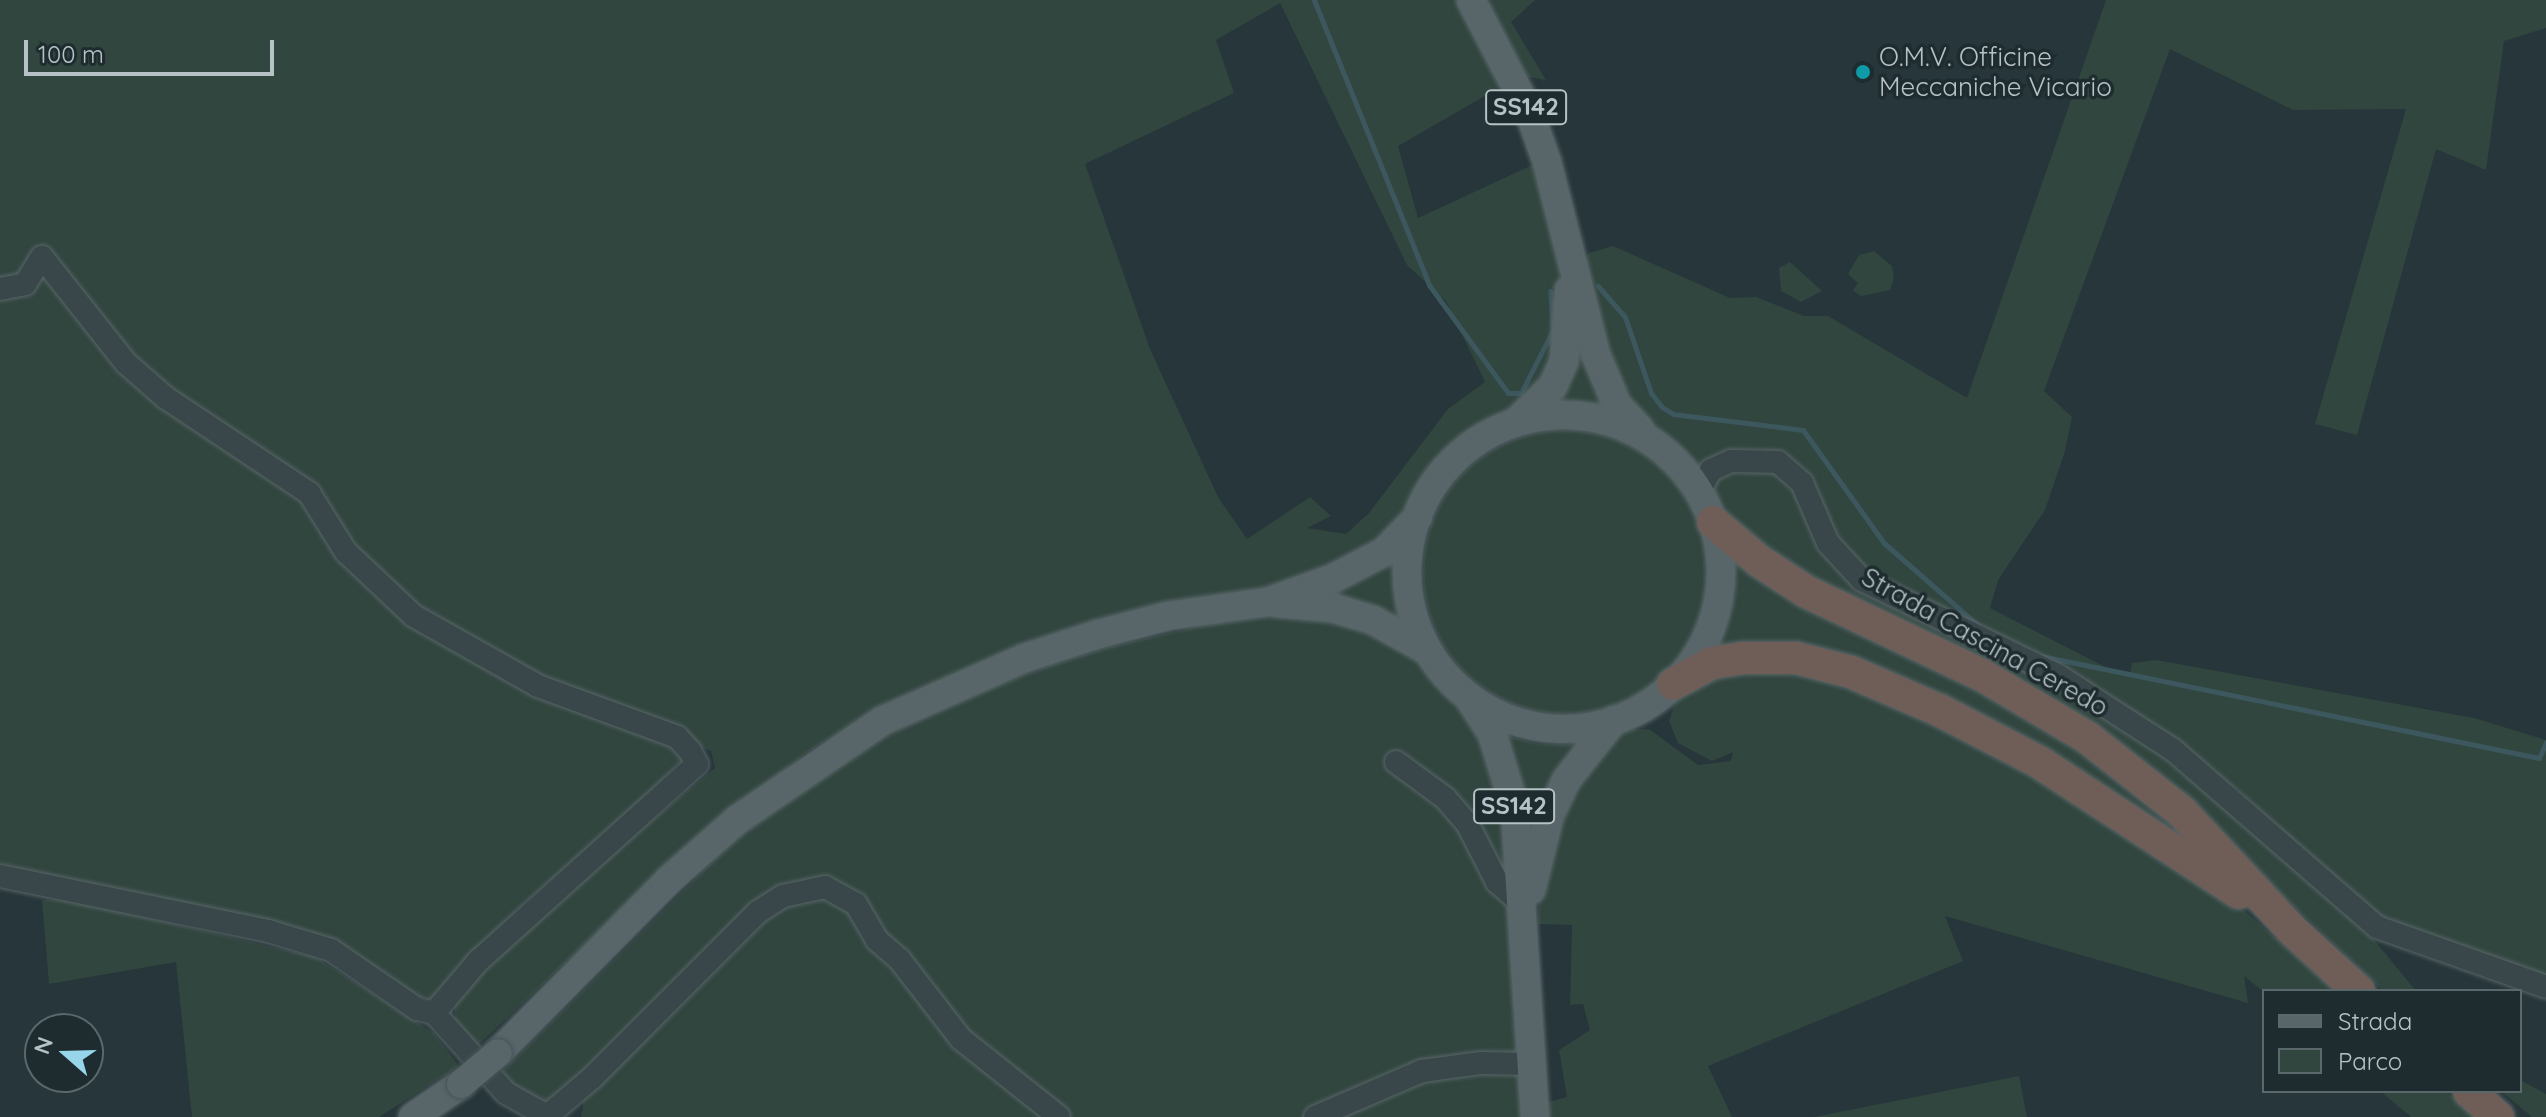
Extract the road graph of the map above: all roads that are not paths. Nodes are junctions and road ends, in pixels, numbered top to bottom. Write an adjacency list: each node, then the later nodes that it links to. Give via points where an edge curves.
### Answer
1 (1471, 0): 2 (main road, SS142, via 1530,114)
2 (1563, 221): 4 (main road, SS142, via 1570,295 1564,361 1553,386); 5 (main road, SS142, via 1596,355 1617,405)
3 (0, 289): 20 (street, via 25,284 42,257 126,363 166,398 309,493 346,552 414,616 538,686 677,737 697,764 479,960)
4 (1515, 423): 5 (main road, via 1548,415 1585,416); 7 (main road, via 1455,459)
5 (1649, 439): 6 (main road)
6 (1699, 491): 8 (main road); 18 (street, Strada Cascina Ceredo, via 1711,470 1731,461 1778,462 1802,483 1828,543 1862,580 2057,675 2172,749 2377,927)
7 (1418, 517): 9 (main road, via 1384,552); 10 (main road, via 1409,551 1409,588)
8 (1713, 522): 11 (main road, via 1721,573 1716,610 1696,656); 17 (highway, via 1807,592 1982,675 2088,738 2182,812)
9 (1268, 602): 10 (main road, via 1333,608 1373,620); 23 (main road, bridge, via 1168,616 1099,634 1013,663 882,721 737,820 669,880 498,1053)
10 (1430, 652): 12 (main road)
11 (1673, 684): 13 (main road, via 1645,706); 17 (highway, via 1712,663 1768,656 1838,669 1894,688 2111,806)
12 (1466, 694): 13 (main road, via 1494,712 1544,727); 16 (main road, SS142, via 1492,733 1515,808)
13 (1614, 720): 16 (main road, SS142, via 1567,779 1550,814)
14 (1396, 762): 16 (street, via 1445,798 1467,823 1497,882)
15 (0, 876): 20 (street, via 268,931 331,950 417,1009)
16 (1523, 917): 21 (main road, SS142)
17 (2291, 929): 19 (highway)
18 (2546, 987)
19 (2357, 989)
20 (434, 1013): 24 (street, via 506,1093)
21 (1532, 1064): 26 (street, via 1481,1063 1422,1071); 27 (main road, SS142)
22 (2471, 1093): 28 (highway)
23 (413, 1117)
24 (547, 1117): 25 (street, via 758,912 783,896 825,887 856,904 877,940 899,959 961,1039)
25 (1059, 1117)
26 (1315, 1117)
27 (1535, 1117)
28 (2498, 1117)

